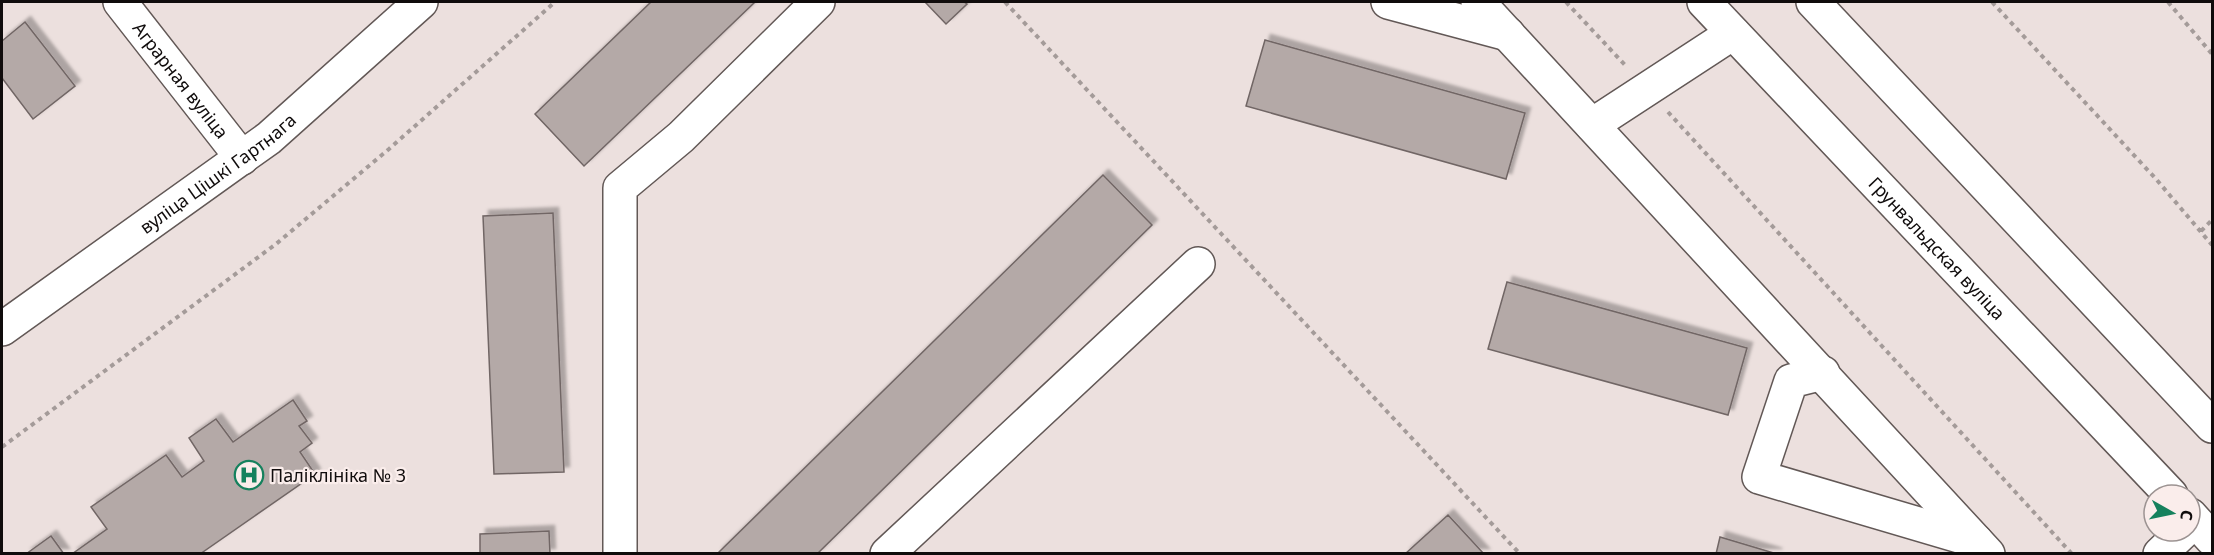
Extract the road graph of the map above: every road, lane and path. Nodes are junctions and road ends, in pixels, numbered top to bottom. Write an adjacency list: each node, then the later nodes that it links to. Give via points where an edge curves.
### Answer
1 (120, 2): 18 (main road, Аграрная вуліца)
2 (421, 2): 18 (main road, вуліца Цішкі Гартнага)
3 (555, 2): 26 (path, via 276,244)
4 (818, 2): 30 (main road, via 681,136 620,188)
5 (1005, 2): 32 (path)
6 (1388, 2): 14 (main road)
7 (1478, 2): 14 (main road)
8 (1566, 2): 16 (path)
9 (1704, 2): 13 (main road, Грунвальдская вуліца)
10 (1813, 2): 25 (main road)
11 (1992, 2): 20 (path)
12 (2168, 2): 15 (path)
13 (1733, 33): 16 (main road); 27 (main road, Грунвальдская вуліца)
14 (1508, 34): 17 (main road)
15 (2212, 54)
16 (1647, 89): 17 (main road); 33 (path)
17 (1592, 125): 24 (main road)
18 (242, 158): 23 (main road, вуліца Цішкі Гартнага)
19 (2212, 220): 20 (path)
20 (2201, 231): 21 (path)
21 (2212, 245)
22 (1198, 264): 31 (main road)
23 (2, 329)
24 (1824, 374): 29 (main road); 29 (main road, via 1791,381 1759,477)
25 (2212, 426)
26 (2, 447)
27 (2160, 483)
28 (2173, 543): 34 (main road)
29 (1982, 547)
30 (620, 554)
31 (887, 554)
32 (1520, 554)
33 (2072, 554)
34 (2160, 554)

